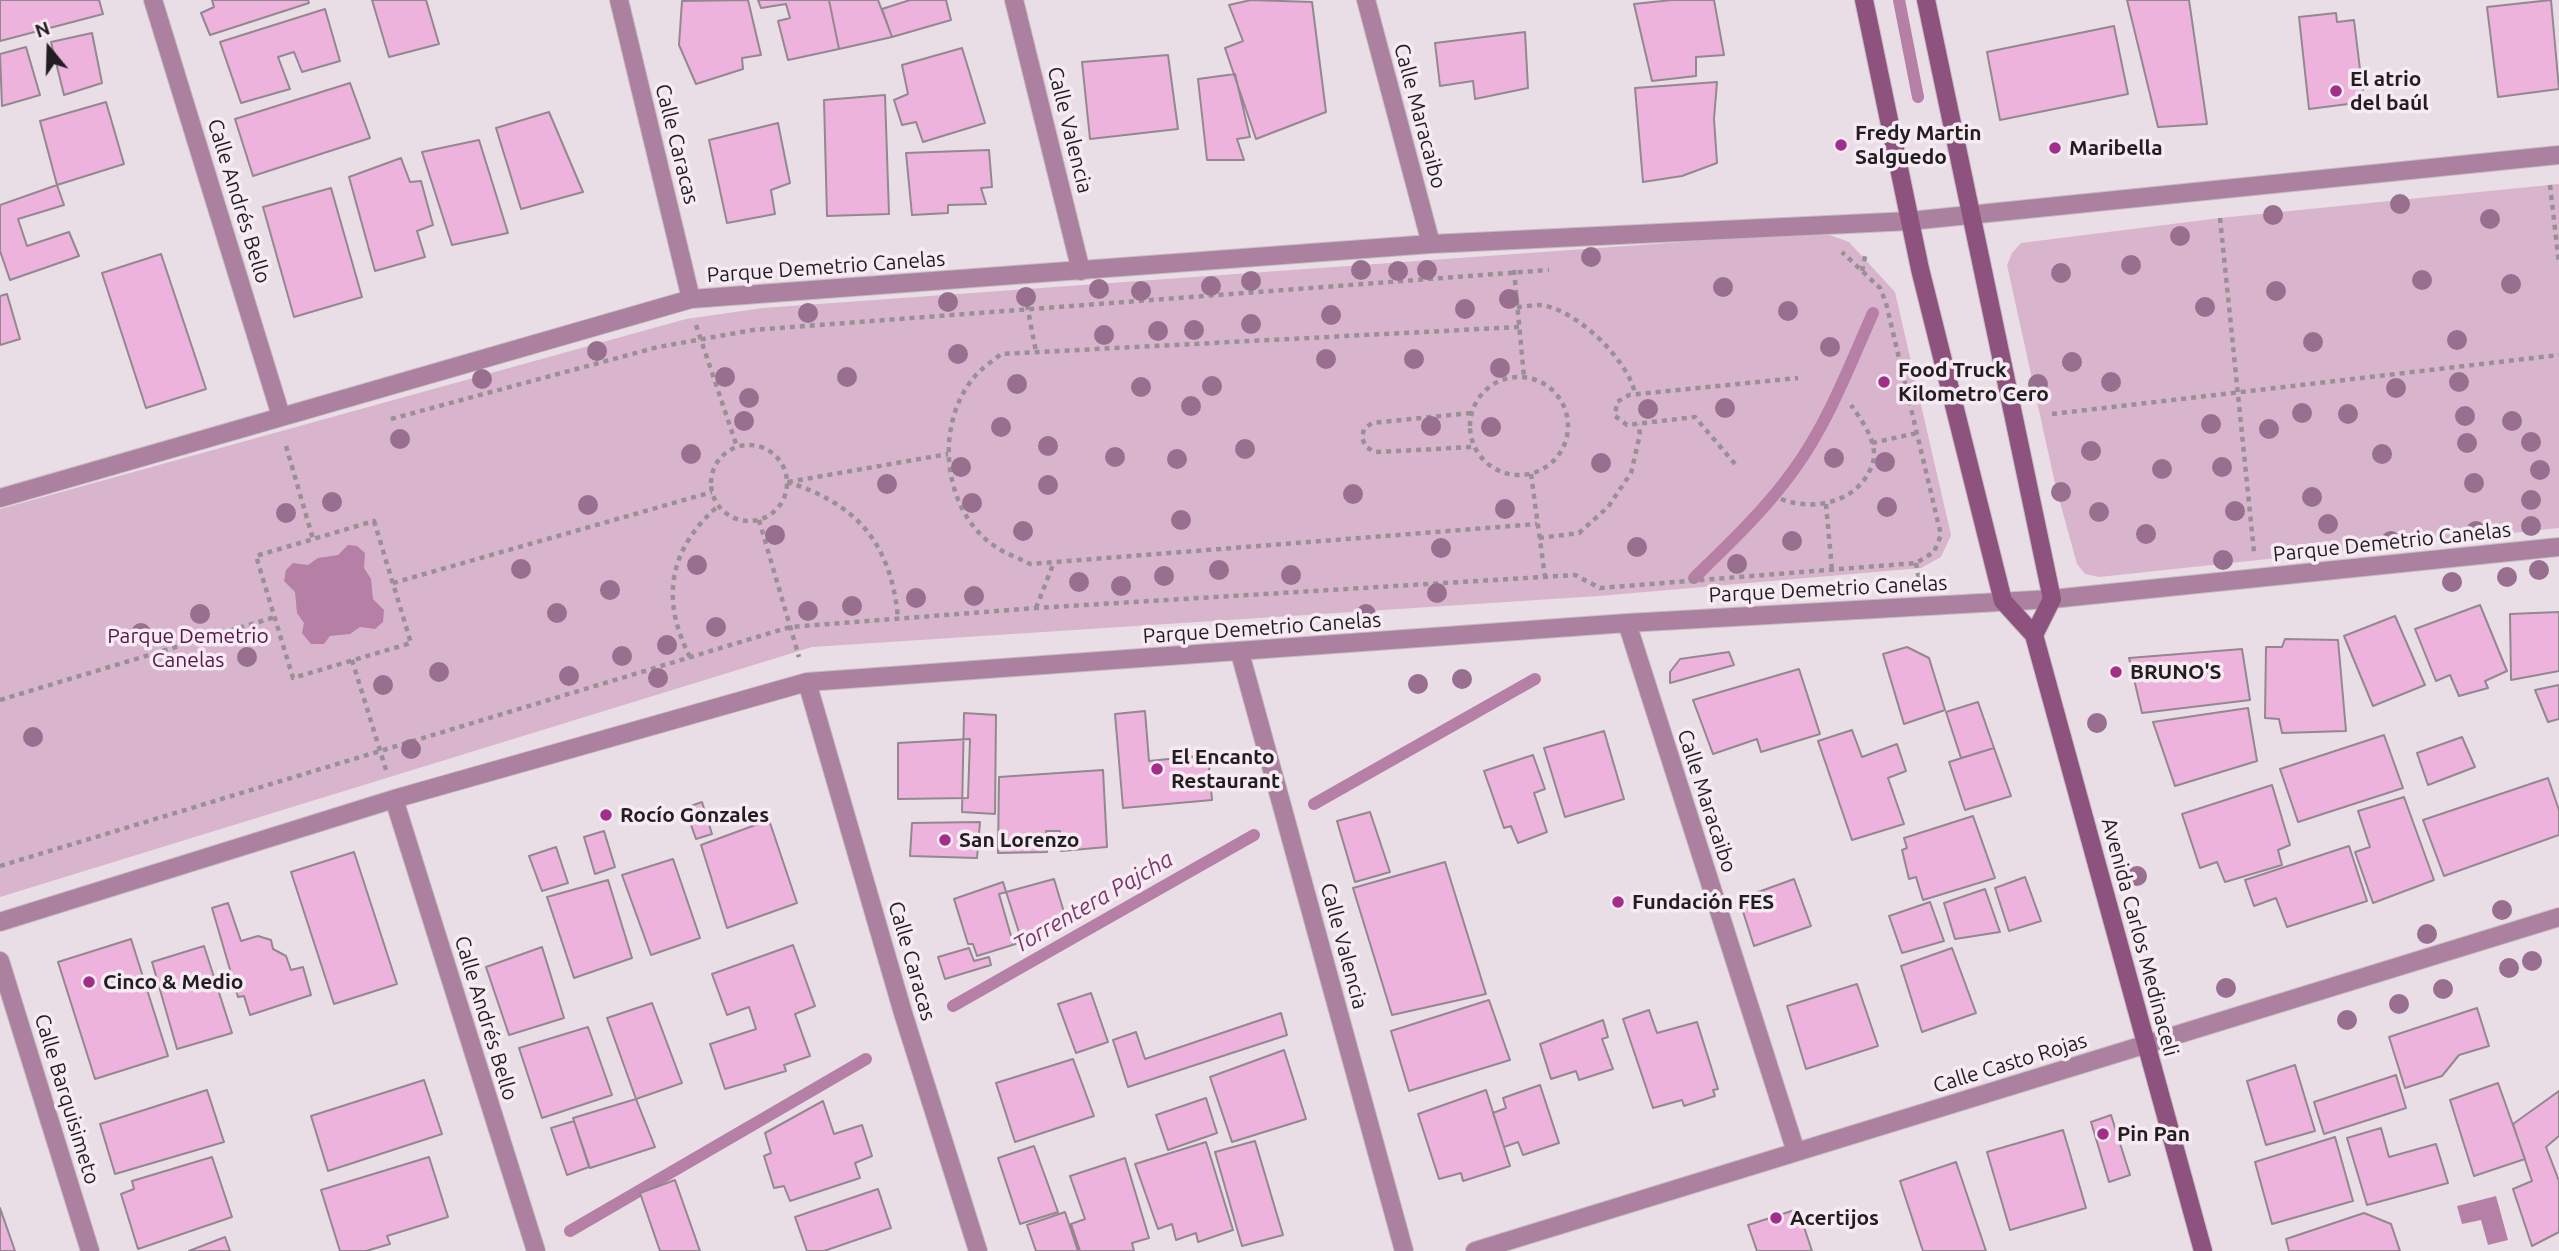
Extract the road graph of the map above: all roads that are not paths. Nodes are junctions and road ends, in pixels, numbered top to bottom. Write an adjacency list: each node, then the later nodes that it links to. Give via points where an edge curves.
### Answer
1 (153, 0): 13 (street, Calle Andrés Bello)
2 (619, 0): 12 (street, Calle Caracas)
3 (1014, 0): 11 (street, Calle Valencia)
4 (1366, 0): 10 (street, Calle Maracaibo)
5 (1864, 0): 9 (main road, Avenida Carlos Medinaceli)
6 (1926, 0): 8 (main road)
7 (2559, 155): 8 (street, Parque Demetrio Canelas)
8 (1970, 215): 9 (street, Parque Demetrio Canelas); 16 (main road)
9 (1910, 221): 10 (street, Parque Demetrio Canelas); 17 (main road, Avenida Carlos Medinaceli)
10 (1432, 244): 11 (street, Parque Demetrio Canelas)
11 (1081, 271): 12 (street, Parque Demetrio Canelas)
12 (691, 299): 13 (street, Parque Demetrio Canelas)
13 (281, 416): 14 (street, Parque Demetrio Canelas)
14 (0, 498)
15 (2559, 547): 16 (street, Parque Demetrio Canelas)
16 (2052, 599): 17 (street, Parque Demetrio Canelas); 19 (main road)
17 (2003, 601): 18 (street, Parque Demetrio Canelas); 19 (main road, Avenida Carlos Medinaceli)
18 (1627, 623): 20 (street, Parque Demetrio Canelas); 27 (street, Calle Maracaibo)
19 (2034, 635): 26 (main road, Avenida Carlos Medinaceli)
20 (1240, 653): 21 (street, Parque Demetrio Canelas); 31 (street, Calle Valencia)
21 (807, 682): 22 (street, Parque Demetrio Canelas); 30 (street, Calle Caracas)
22 (394, 799): 24 (street, Parque Demetrio Canelas); 29 (street, Calle Andrés Bello)
23 (2559, 917): 26 (street, Calle Casto Rojas)
24 (0, 922)
25 (0, 961): 28 (street, Calle Barquisimeto)
26 (2146, 1045): 27 (street, Calle Casto Rojas); 33 (main road, Avenida Carlos Medinaceli)
27 (1796, 1152): 32 (street, Calle Casto Rojas)
28 (90, 1251)
29 (536, 1251)
30 (978, 1251)
31 (1404, 1251)
32 (1475, 1251)
33 (2203, 1251)

